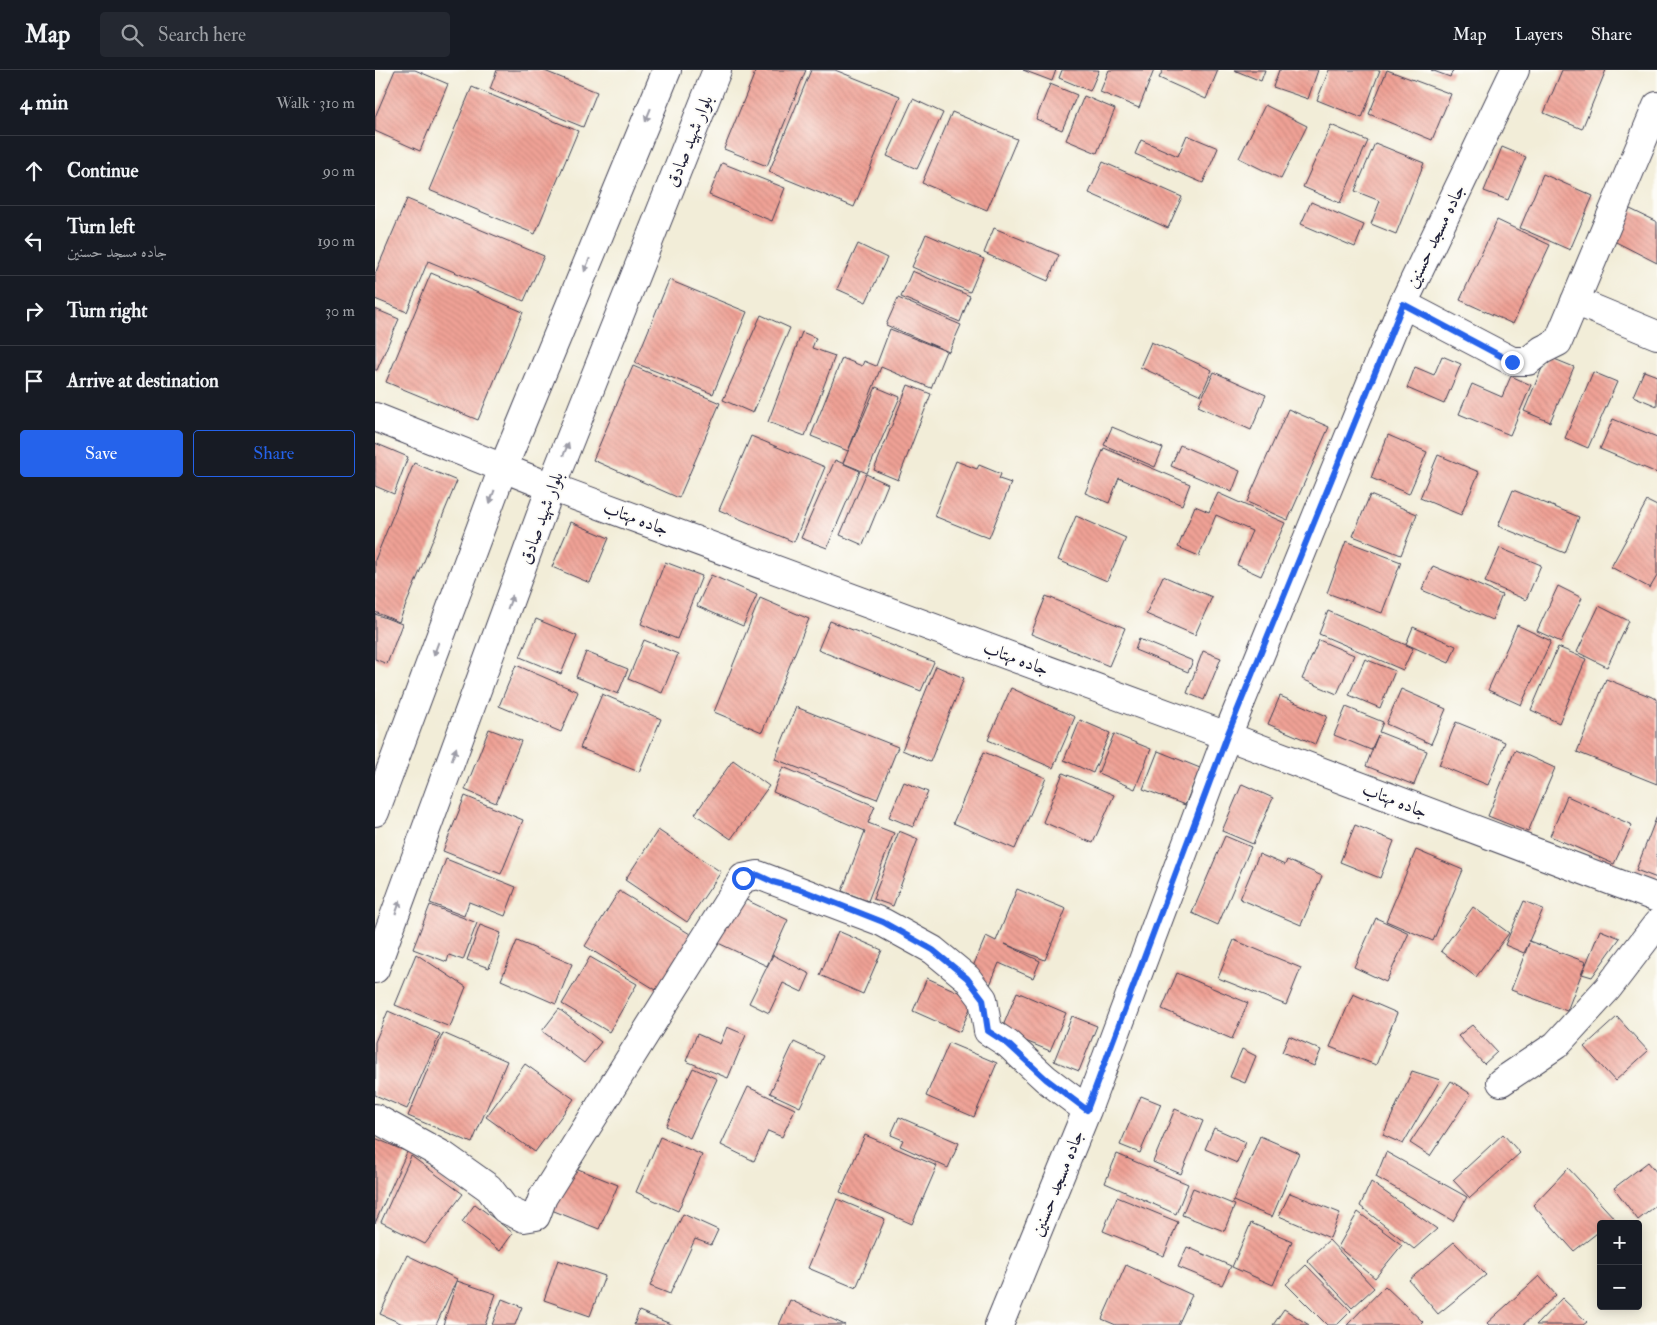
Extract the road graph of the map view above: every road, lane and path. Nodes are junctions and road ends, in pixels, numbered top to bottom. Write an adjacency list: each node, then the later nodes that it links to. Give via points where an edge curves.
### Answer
1 (667, 70): 9 (street, one-way to 9)
2 (717, 70): 10 (street, بلوار شهید صادق, one-way to 2)
3 (1515, 70): 6 (street, جاده مسجد حسنین)
4 (1657, 106): 5 (street)
5 (1575, 301): 6 (street, via 1558,342 1528,361 1512,362); 7 (street)
6 (1403, 304): 11 (street, جاده مسجد حسنین)
7 (1657, 335)
8 (375, 417): 9 (street, جاده مهتاب)
9 (503, 468): 10 (street, جاده مهتاب); 12 (street, one-way to 12)
10 (551, 488): 11 (street, جاده مهتاب); 15 (street, بلوار شهید صادق, one-way to 10)
11 (1227, 736): 13 (street, جاده مهتاب); 17 (street, جاده مسجد حسنین)
12 (375, 812)
13 (1657, 898)
14 (1657, 924): 16 (street, via 1608,988 1556,1045)
15 (375, 969)
16 (1501, 1082)
17 (1087, 1110): 18 (street, via 988,1031 983,999 967,978 933,950 883,922 758,875 743,878 543,1198 537,1216 525,1218 505,1209 489,1188 444,1156); 19 (street, جاده مسجد حسنین)
18 (375, 1118)
19 (999, 1325)

